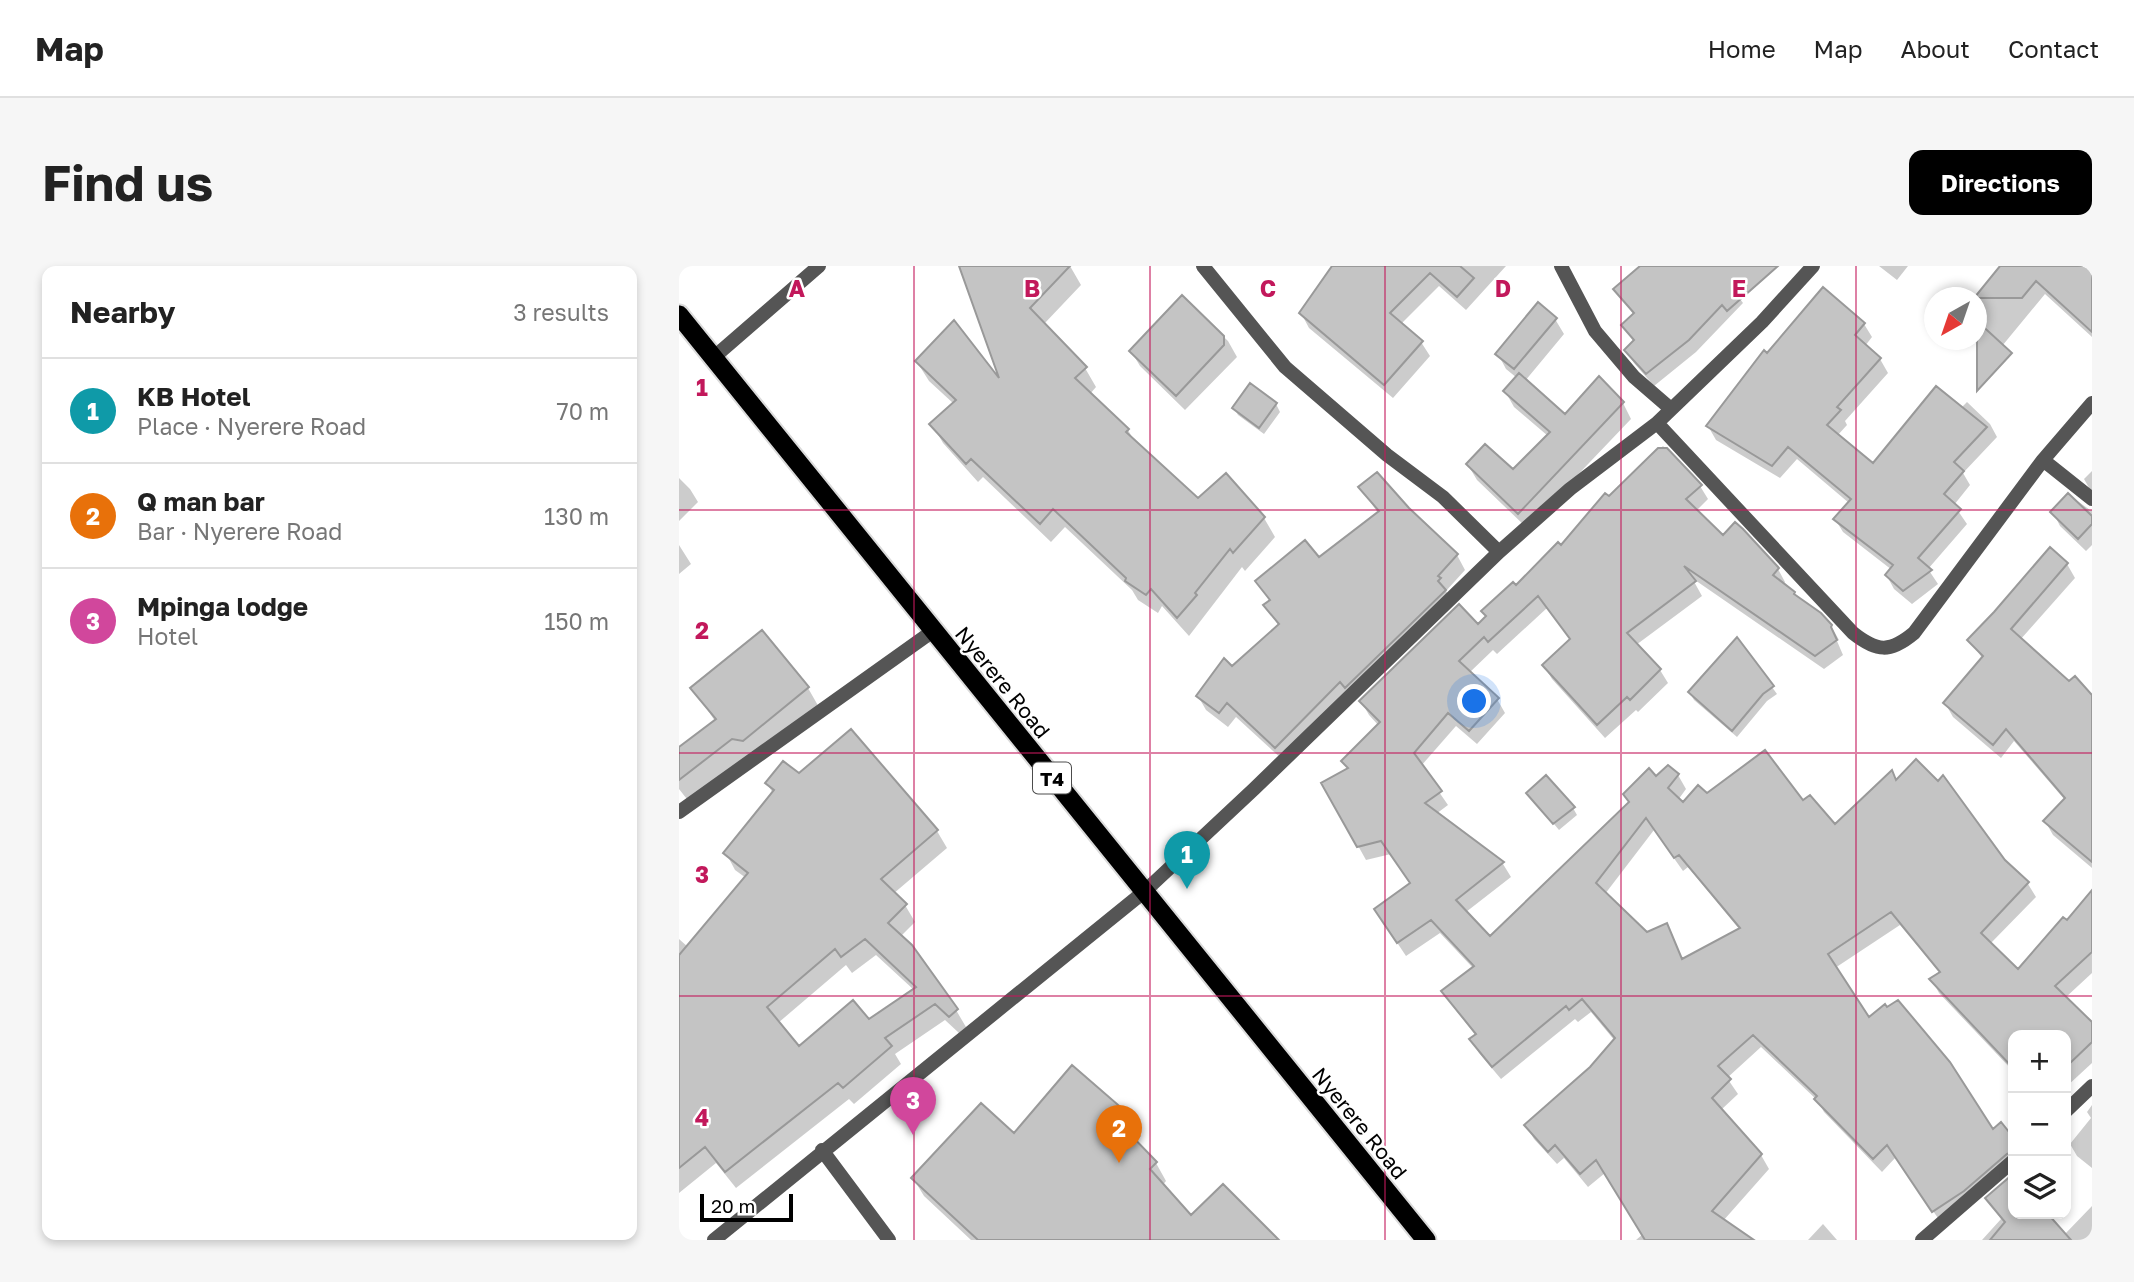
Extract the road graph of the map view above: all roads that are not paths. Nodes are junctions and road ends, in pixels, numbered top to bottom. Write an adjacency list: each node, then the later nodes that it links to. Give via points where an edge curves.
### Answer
1 (819, 266): 6 (street)
2 (1203, 266): 12 (street, via 1285,367 1387,455 1443,496)
3 (1561, 266): 8 (street, via 1595,331 1634,377)
4 (1814, 266): 8 (street)
5 (679, 315): 6 (highway, Nyerere Road / T4)
6 (713, 358): 13 (highway, Nyerere Road / T4)
7 (2092, 403): 10 (street)
8 (1671, 410): 9 (street)
9 (1657, 423): 10 (street, via 1853,633 1868,644 1889,649 1914,633); 12 (street, via 1570,489)
10 (2043, 460): 11 (street)
11 (2092, 499)
12 (1499, 552): 15 (street)
13 (933, 631): 14 (street); 15 (highway, Nyerere Road / T4)
14 (679, 812)
15 (1145, 891): 18 (street); 22 (highway, Nyerere Road / T4)
16 (2092, 1086): 17 (street)
17 (2071, 1106)
18 (822, 1150): 20 (street); 21 (street)
19 (2008, 1165): 23 (street)
20 (713, 1240)
21 (889, 1240)
22 (1426, 1240)
23 (1921, 1240)

